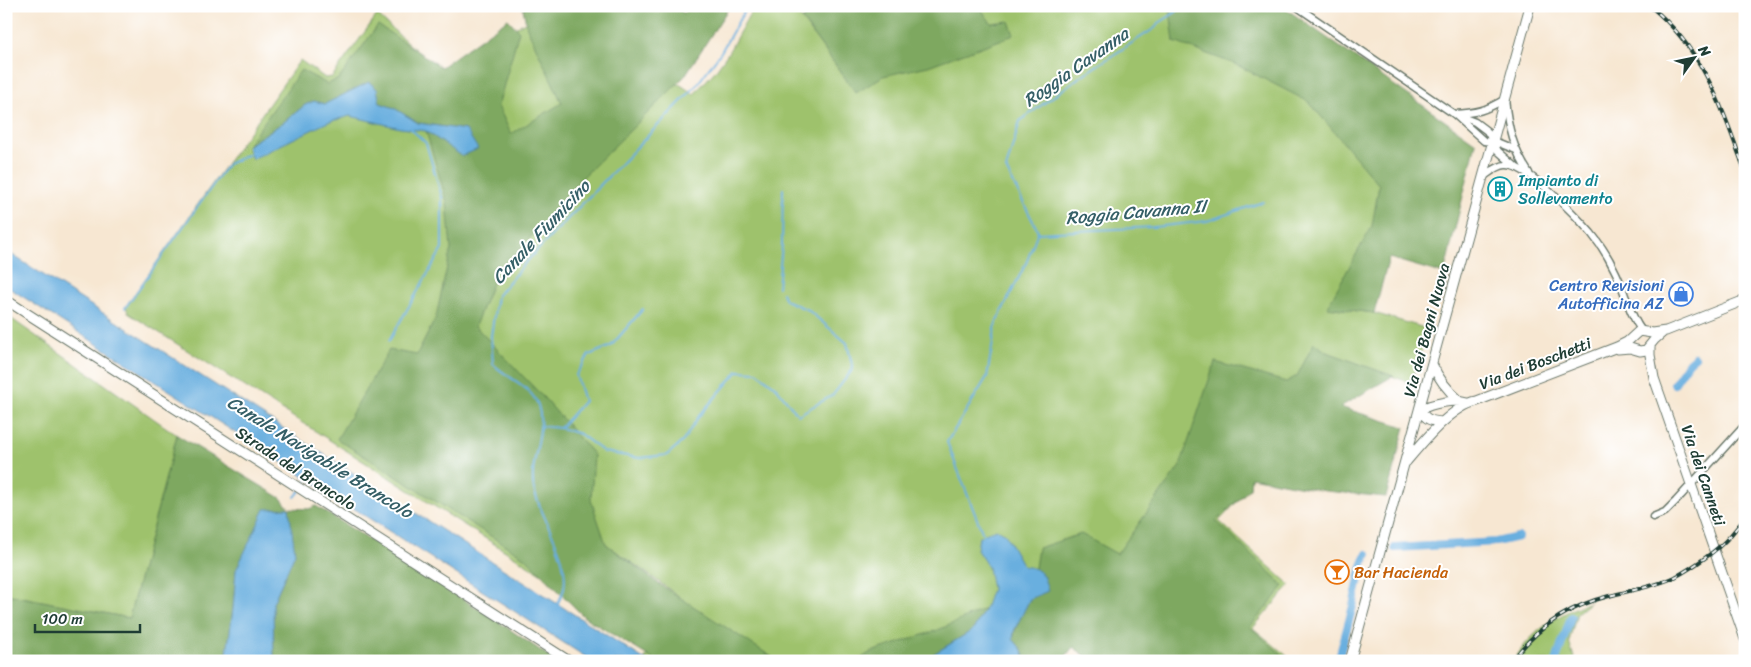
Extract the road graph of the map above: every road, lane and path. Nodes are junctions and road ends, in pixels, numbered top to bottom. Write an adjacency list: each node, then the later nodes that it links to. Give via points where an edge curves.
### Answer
1 (1296, 6): 4 (street)
2 (1530, 6): 3 (street, Via dei Bagni Nuova)
3 (1505, 99): 4 (street, via 1475,113); 5 (street, Via dei Bagni Nuova); 6 (street)
4 (1454, 114): 5 (street, via 1475,122 1487,131)
5 (1492, 142): 6 (street); 7 (street); 9 (street, Via dei Bagni Nuova)
6 (1516, 150): 8 (street)
7 (1516, 167): 8 (street); 9 (street, via 1506,165)
8 (1530, 175): 12 (street, via 1578,219 1605,253)
9 (1483, 177): 19 (street, Via dei Bagni Nuova)
10 (6, 300): 29 (street, Strada del Brancolo)
11 (1745, 300): 13 (street, Via dei Boschetti)
12 (1632, 314): 14 (street); 15 (street)
13 (1666, 331): 14 (street, Via dei Boschetti); 16 (street, Via dei Boschetti)
14 (1645, 332): 15 (street, Via dei Boschetti); 16 (street, via 1651,337)
15 (1633, 337): 17 (street); 18 (street, Via dei Boschetti)
16 (1651, 345): 17 (street, Via dei Boschetti, via 1646,350); 20 (street, Via dei Canneti)
17 (1637, 349): 18 (street, Via dei Boschetti); 20 (street, Via dei Canneti)
18 (1612, 350): 21 (street, Via dei Boschetti, via 1477,401)
19 (1432, 364): 21 (street, Via dei Boschetti, via 1445,388); 22 (street, Via dei Bagni Nuova)
20 (1654, 378): 26 (street, Via dei Canneti)
21 (1464, 402): 22 (street, Via dei Boschetti, via 1426,406); 23 (street, Via dei Boschetti)
22 (1420, 410): 23 (street, via 1429,420); 25 (street, Via dei Bagni Nuova)
23 (1442, 422): 25 (street, Via dei Boschetti)
24 (1745, 425): 26 (street)
25 (1405, 463): 30 (street, Via dei Bagni Nuova)
26 (1691, 484): 27 (street, via 1665,512); 28 (street, Via dei Canneti)
27 (1653, 518)
28 (1745, 639)
29 (569, 661)
30 (1350, 661)

